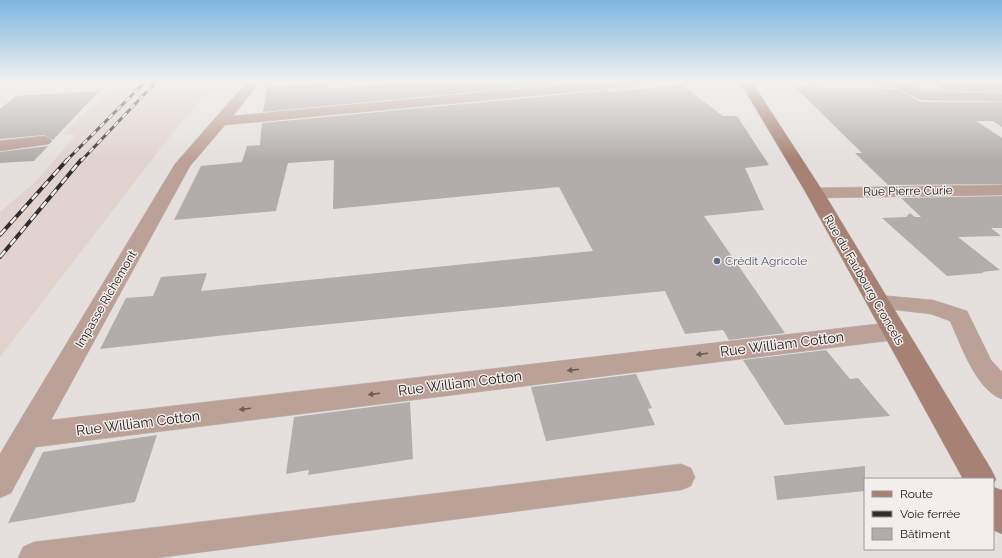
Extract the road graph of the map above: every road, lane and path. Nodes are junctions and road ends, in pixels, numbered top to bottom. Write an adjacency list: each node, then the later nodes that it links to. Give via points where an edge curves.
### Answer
1 (233, 108): 4 (street, Impasse Richemont)
2 (360, 108): 4 (street)
3 (762, 108): 8 (main road, Rue du Faubourg Croncels)
4 (222, 121): 12 (street, Impasse Richemont, via 183,164)
5 (44, 141): 6 (street)
6 (0, 146)
7 (1002, 190): 8 (street, Rue Pierre Curie)
8 (815, 193): 9 (main road, Rue du Faubourg Croncels)
9 (877, 302): 10 (main road, Rue du Faubourg Croncels); 11 (lane, via 933,307 959,316 982,365)
10 (894, 331): 12 (street, Rue William Cotton, one-way to 12); 14 (main road, Rue du Faubourg Croncels)
11 (1002, 389)
12 (26, 436): 15 (street, Impasse Richemont)
13 (681, 477): 18 (lane)
14 (979, 478)
15 (0, 483)
16 (994, 504): 17 (main road)
17 (1002, 518)
18 (34, 558)

